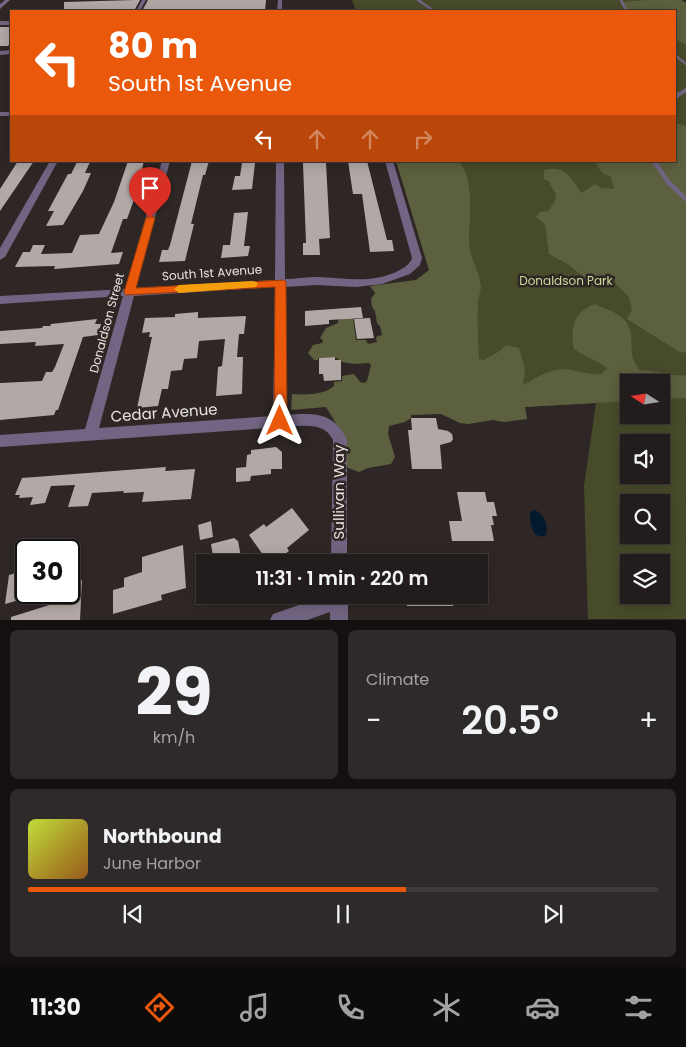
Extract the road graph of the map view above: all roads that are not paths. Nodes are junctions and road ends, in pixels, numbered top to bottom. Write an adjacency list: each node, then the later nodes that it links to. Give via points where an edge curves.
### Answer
1 (8, 0): 3 (street)
2 (418, 0): 4 (lane)
3 (0, 7)
4 (432, 10)
5 (676, 56): 6 (lane)
6 (686, 64)
7 (53, 162): 13 (street)
8 (166, 162): 15 (street, Donaldson Street)
9 (280, 162): 14 (street)
10 (389, 162): 14 (street, South 1st Avenue, via 416,263 402,274 378,281 342,284)
11 (655, 162): 12 (lane)
12 (686, 200)
13 (0, 257)
14 (280, 282): 15 (street, South 1st Avenue); 17 (street)
15 (130, 292): 16 (street, South 1st Avenue); 19 (street, Donaldson Street)
16 (0, 300)
17 (280, 421): 18 (street, Cedar Avenue, via 312,420); 19 (street, Cedar Avenue)
18 (329, 425): 21 (street, Sullivan Way, via 340,440)
19 (90, 435): 20 (street, Cedar Avenue)
20 (0, 441)
21 (339, 554)
22 (321, 604): 24 (street)
23 (339, 604): 25 (street)
24 (280, 620)
25 (339, 620)

